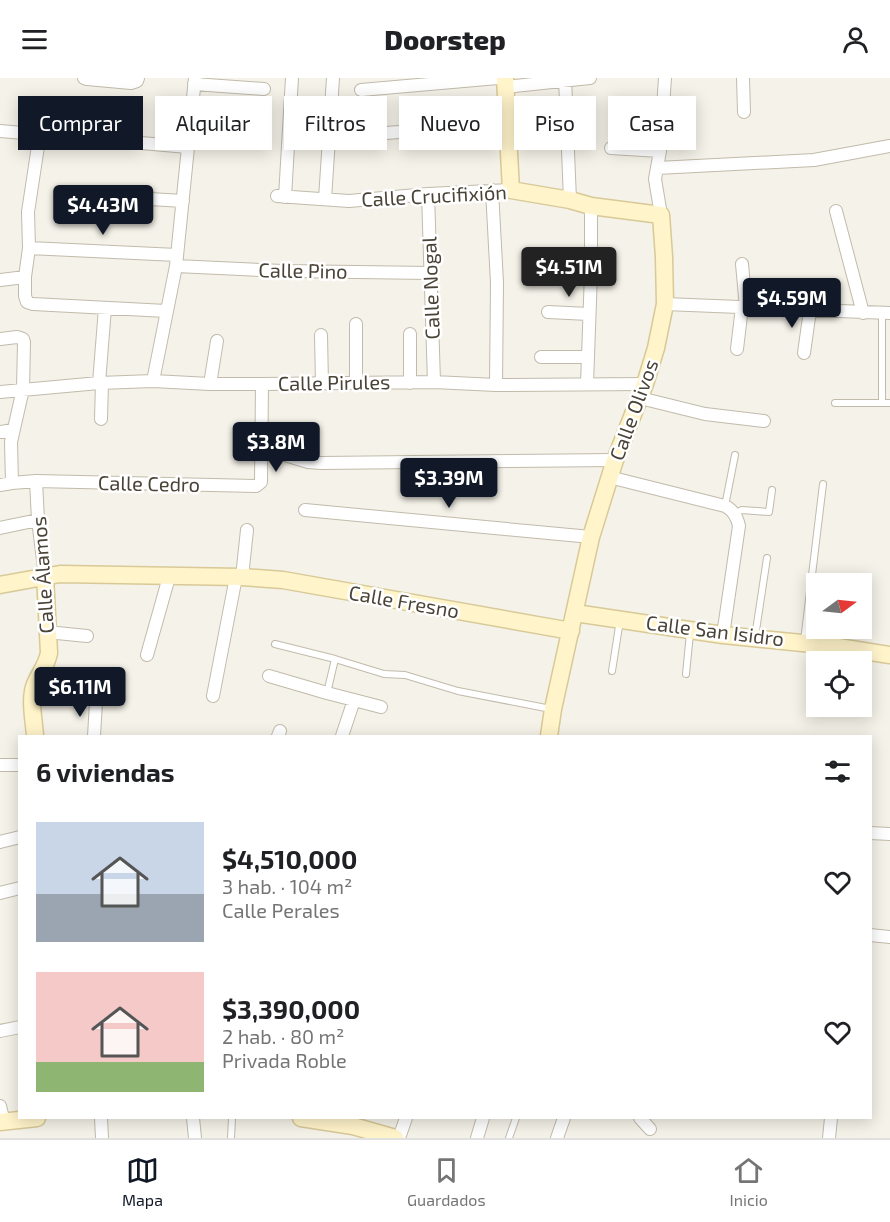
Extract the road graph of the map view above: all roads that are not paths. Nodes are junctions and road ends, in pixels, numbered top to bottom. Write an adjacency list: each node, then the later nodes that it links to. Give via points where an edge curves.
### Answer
1 (84, 78): 8 (street, via 131,83)
2 (292, 78): 29 (street, Calle Crucifixión, via 281,197)
3 (333, 78): 29 (street)
4 (590, 78): 7 (street)
5 (665, 78): 23 (street, Calle Olivos)
6 (743, 78): 14 (street)
7 (565, 79): 10 (street); 30 (street)
8 (137, 80)
9 (195, 81): 11 (street); 13 (street)
10 (502, 81): 12 (street); 15 (street)
11 (264, 89)
12 (361, 90)
13 (193, 96)
14 (744, 112)
15 (507, 124): 18 (street); 26 (street)
16 (0, 130): 17 (street)
17 (18, 131)
18 (387, 133)
19 (890, 146): 24 (street, via 814,160)
20 (37, 150): 35 (street, via 28,212)
21 (188, 150): 31 (street)
22 (644, 150): 23 (street)
23 (660, 151): 24 (street, Calle Olivos)
24 (657, 168): 34 (street, Calle Olivos)
25 (492, 190): 26 (street, Calle Crucifixión); 27 (street, Calle Crucifixión); 70 (street, via 497,283)
26 (511, 190): 30 (street, Calle Crucifixión)
27 (428, 194): 29 (street, Calle Crucifixión, via 349,201); 39 (street, Calle Nogal)
28 (84, 195): 31 (street)
29 (325, 199)
30 (570, 200): 32 (street, Calle Crucifixión)
31 (183, 201): 36 (street)
32 (591, 206): 34 (street, Calle Crucifixión); 40 (street)
33 (836, 211): 49 (street)
34 (661, 215): 43 (street, Calle Olivos)
35 (28, 248): 36 (street, Calle Pino); 41 (street)
36 (176, 260): 39 (street, Calle Pino, via 283,271); 47 (street)
37 (742, 264): 44 (street)
38 (545, 269): 40 (street)
39 (430, 273): 63 (street, Calle Nogal)
40 (591, 273): 51 (street)
41 (25, 277): 42 (street); 45 (street, via 25,296 30,304)
42 (0, 280)
43 (664, 304): 44 (street); 72 (street, Calle Olivos)
44 (744, 307): 46 (street); 57 (street)
45 (105, 308): 47 (street); 64 (street)
46 (810, 310): 49 (street); 58 (street)
47 (166, 311): 61 (street)
48 (548, 312): 51 (street)
49 (862, 313): 50 (street)
50 (886, 313): 75 (lane)
51 (589, 314): 60 (street)
52 (356, 324): 65 (street)
53 (410, 334): 62 (street)
54 (321, 335): 68 (street)
55 (0, 339): 71 (street, via 23,339)
56 (217, 341): 66 (street)
57 (736, 349)
58 (804, 353)
59 (541, 357): 60 (street)
60 (587, 357): 69 (street)
61 (153, 381): 64 (street, Calle Pirules); 66 (street, Calle Pirules)
62 (410, 382): 63 (street, Calle Pirules); 65 (street, Calle Pirules)
63 (434, 382): 70 (street, Calle Pirules)
64 (101, 383): 71 (street, Calle Pirules); 76 (street)
65 (356, 383): 68 (street, Calle Pirules)
66 (210, 384): 67 (street, Calle Pirules)
67 (262, 384): 68 (street, Calle Pirules); 80 (street)
68 (322, 384)
69 (587, 384): 70 (street, Calle Pirules); 72 (street, Calle Pirules)
70 (496, 385)
71 (23, 389): 73 (street, Calle Pirules); 78 (street)
72 (643, 391): 77 (street, Calle Pirules, via 705,414); 82 (street, Calle Olivos)
73 (0, 392)
74 (835, 403): 75 (lane)
75 (886, 403)
76 (101, 419)
77 (764, 422)
78 (14, 430): 79 (street); 85 (street)
79 (0, 432)
80 (262, 453): 82 (street, via 321,463); 84 (street, Calle Cedro, via 261,482 256,486)
81 (735, 454): 88 (lane)
82 (615, 460): 83 (street, Calle Olivos)
83 (609, 477): 88 (street); 93 (street, Calle Olivos)
84 (36, 481): 85 (street, Calle Cedro); 90 (street, Calle Álamos)
85 (6, 484)
86 (823, 484): 107 (lane)
87 (772, 489): 88 (lane, via 769,512)
88 (730, 509): 104 (street, via 739,526)
89 (305, 510): 93 (street)
90 (38, 520): 91 (street); 95 (street, Calle Álamos)
91 (0, 528)
92 (247, 530): 97 (street)
93 (591, 537): 99 (street, Calle Olivos)
94 (767, 558): 106 (lane)
95 (45, 576): 96 (street, Calle Fresno); 98 (street, Calle Fresno); 103 (street, Calle Álamos)
96 (169, 577): 97 (street, Calle Fresno); 112 (street)
97 (239, 577): 102 (street, Calle Fresno, via 302,583); 118 (street)
98 (0, 585)
99 (575, 613): 100 (street, Calle San Isidro); 102 (street, Calle Olivos)
100 (621, 619): 101 (street, Calle San Isidro); 114 (lane)
101 (690, 629): 104 (street, Calle San Isidro); 115 (lane)
102 (571, 631): 122 (street, Calle Olivos)
103 (47, 632): 105 (street); 123 (street, Calle Álamos, via 47,663 33,691)
104 (723, 634): 106 (street, Calle San Isidro)
105 (87, 636)
106 (755, 638): 107 (street, Calle San Isidro)
107 (804, 643): 109 (street, Calle San Isidro)
108 (275, 644): 113 (lane)
109 (824, 651)
110 (872, 655): 111 (street, Calle San Isidro)
111 (890, 655)
112 (147, 656)
113 (335, 659): 117 (lane); 122 (lane, via 458,691)
114 (612, 671)
115 (686, 674)
116 (269, 676): 117 (street)
117 (327, 693): 119 (street)
118 (213, 696)
119 (354, 700): 121 (street); 125 (street)
120 (96, 702): 124 (street)
121 (381, 707)
122 (553, 709): 126 (street, Calle Olivos)
123 (35, 735)
124 (94, 735)
125 (342, 735)
126 (549, 735)
127 (0, 765): 128 (street)
128 (18, 765)
129 (872, 833): 130 (street)
130 (890, 834)
131 (18, 838): 132 (street)
132 (0, 842)
133 (18, 888): 134 (street)
134 (0, 893)
135 (872, 935): 136 (street)
136 (890, 937)
137 (18, 1027): 138 (street)
138 (0, 1031)
139 (1, 1117): 140 (street)
140 (18, 1117)
141 (101, 1119): 153 (street)
142 (193, 1119): 154 (street)
143 (232, 1119): 155 (lane)
144 (323, 1119): 151 (street)
145 (406, 1119): 156 (street)
146 (483, 1119): 157 (street)
147 (516, 1119): 158 (lane)
148 (564, 1119): 159 (street)
149 (641, 1119): 152 (street)
150 (831, 1119): 160 (street)
151 (358, 1128): 156 (street)
152 (650, 1129)
153 (102, 1138)
154 (195, 1138)
155 (231, 1138)
156 (397, 1138)
157 (477, 1138)
158 (509, 1138)
159 (557, 1138)
160 (829, 1138)

